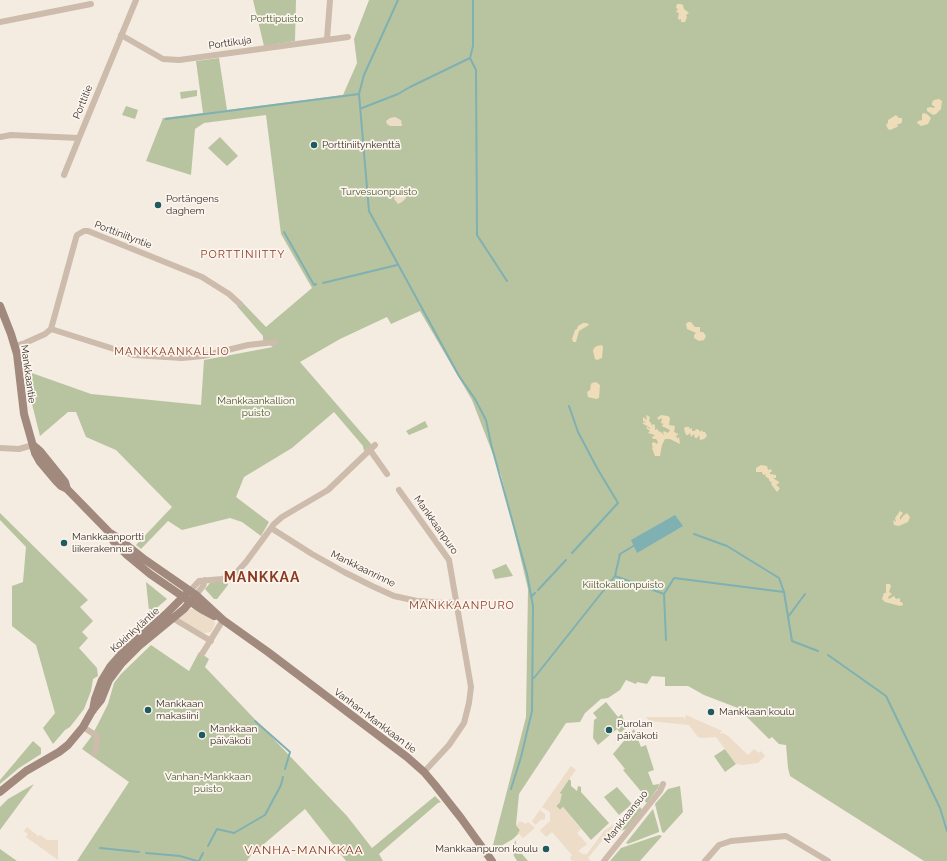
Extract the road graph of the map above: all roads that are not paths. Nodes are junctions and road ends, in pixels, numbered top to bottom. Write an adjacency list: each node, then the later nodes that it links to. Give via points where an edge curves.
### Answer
1 (136, 0): 5 (street, Porttitie)
2 (330, 0): 7 (street)
3 (91, 4): 4 (street)
4 (0, 22)
5 (121, 35): 7 (street, Porttikuja, via 163,59 179,60); 9 (street, Porttitie)
6 (348, 36): 7 (street, Porttikuja)
7 (327, 40)
8 (0, 137): 9 (street, via 11,135)
9 (79, 138): 10 (street, Porttitie)
10 (64, 175)
11 (240, 304): 13 (street, Porttiniityntie, via 202,276 84,231 77,235)
12 (0, 306): 15 (main road, Mankkaantie)
13 (51, 329): 14 (street, via 126,354 175,358 195,358 248,345); 15 (street)
14 (275, 342)
15 (15, 346): 16 (main road, Mankkaantie, via 24,414)
16 (33, 445): 18 (street, via 19,449); 23 (main road, Mankkaantie, via 65,482 68,489 110,533)
17 (375, 445): 19 (street)
18 (0, 448)
19 (370, 450): 20 (street); 22 (street, via 328,490 282,517)
20 (387, 474)
21 (399, 490): 24 (street, Mankkaanpuro, via 449,560)
22 (271, 528): 23 (street, via 235,574 222,579 198,581); 24 (street, Mankkaanrinne, via 337,568 394,596 417,601)
23 (190, 596): 25 (main road, Kokinkyläntie); 26 (main road, Vanhan-Mankkaan tie, via 201,609)
24 (456, 602): 31 (street, Mankkaanpuro, via 471,687 469,703 464,723 449,745)
25 (170, 616): 27 (street); 29 (main road, Kokinkyläntie, via 124,651 110,667)
26 (224, 620): 27 (street); 31 (main road, Vanhan-Mankkaan tie)
27 (211, 641): 28 (street)
28 (202, 654)
29 (83, 727): 30 (street, via 97,736); 33 (main road, Kokinkyläntie, via 63,749 26,771)
30 (94, 754)
31 (424, 772): 34 (main road, Vanhan-Mankkaan tie)
32 (663, 784): 35 (street, Mankkaansuo)
33 (0, 792)
34 (492, 861)
35 (604, 861)
36 (705, 861): 37 (street, via 724,843 786,836)
37 (828, 861)

